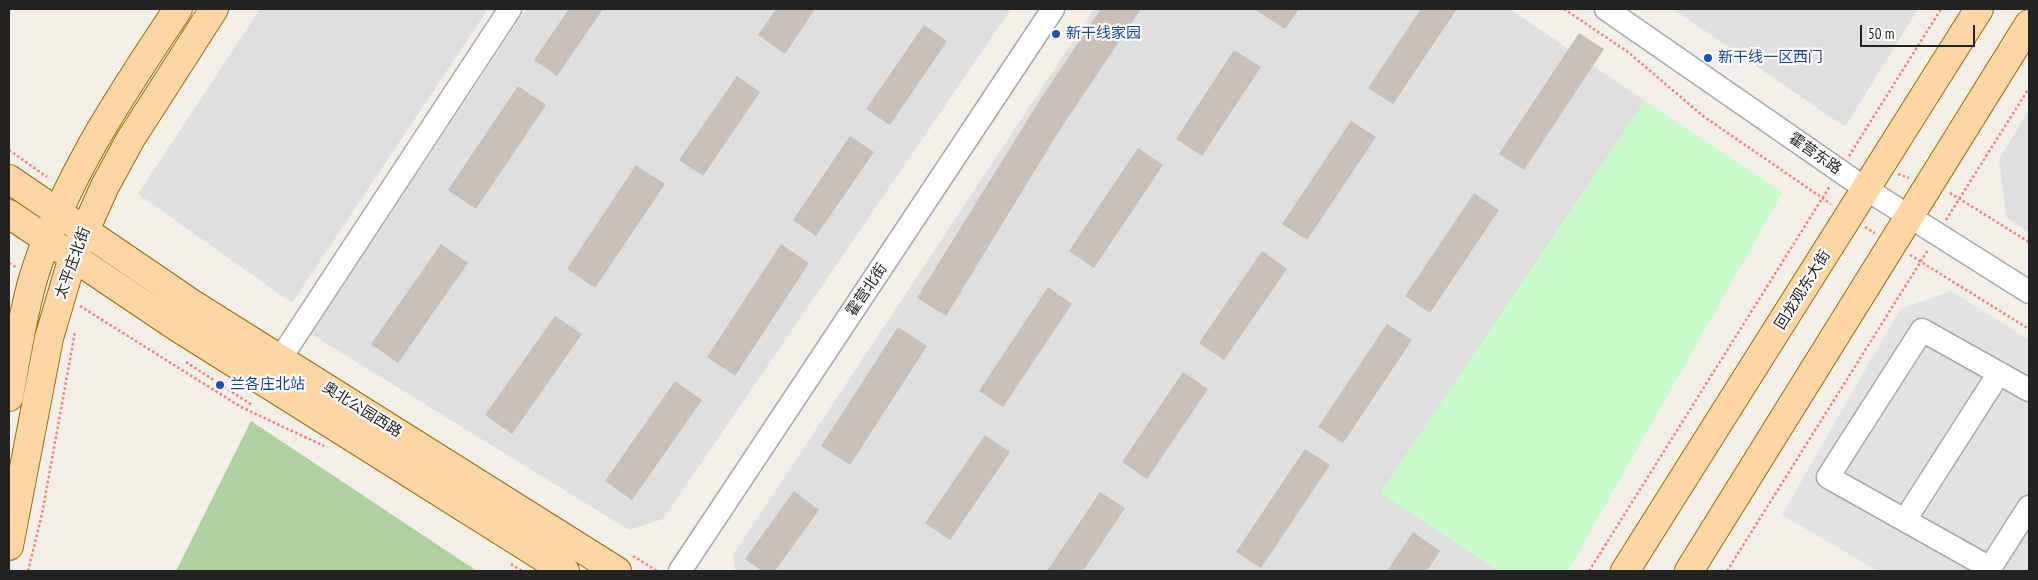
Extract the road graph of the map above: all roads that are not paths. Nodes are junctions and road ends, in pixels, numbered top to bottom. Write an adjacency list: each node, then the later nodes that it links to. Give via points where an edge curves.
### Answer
1 (178, 9): 11 (main road, 太平庄北街, via 109,116)
2 (214, 9): 13 (main road, 太平庄北街, via 130,140)
3 (510, 9): 17 (street)
4 (1053, 9): 26 (street, 霍营北街)
5 (1606, 9): 9 (street, 霍营东路)
6 (1979, 9): 9 (main road, 回龙观东大街)
7 (2029, 24): 12 (main road)
8 (9, 179): 11 (main road, 奥北公园西路)
9 (1873, 179): 12 (street, 霍营东路); 27 (main road, 回龙观东大街)
10 (9, 214): 14 (main road, 奥北公园西路)
11 (59, 214): 13 (main road, 奥北公园西路); 14 (main road, 太平庄北街)
12 (1910, 217): 16 (street, 霍营东路); 28 (main road)
13 (84, 231): 15 (main road, 太平庄北街); 17 (main road, 奥北公园西路)
14 (48, 240): 15 (main road, 奥北公园西路); 20 (main road, 太平庄北街, via 28,298)
15 (73, 257): 23 (main road, 太平庄北街, via 50,338); 25 (main road, 奥北公园西路, via 177,327)
16 (2029, 292)
17 (280, 358): 24 (main road, 奥北公园西路)
18 (1999, 373): 19 (street); 22 (street); 22 (street, via 1922,330 1828,477)
19 (2029, 390)
20 (9, 398)
21 (2029, 507): 22 (street, via 1990,568)
22 (1905, 520)
23 (9, 546)
24 (627, 565)
25 (565, 571)
26 (680, 571)
27 (1625, 571)
28 (1690, 571)

